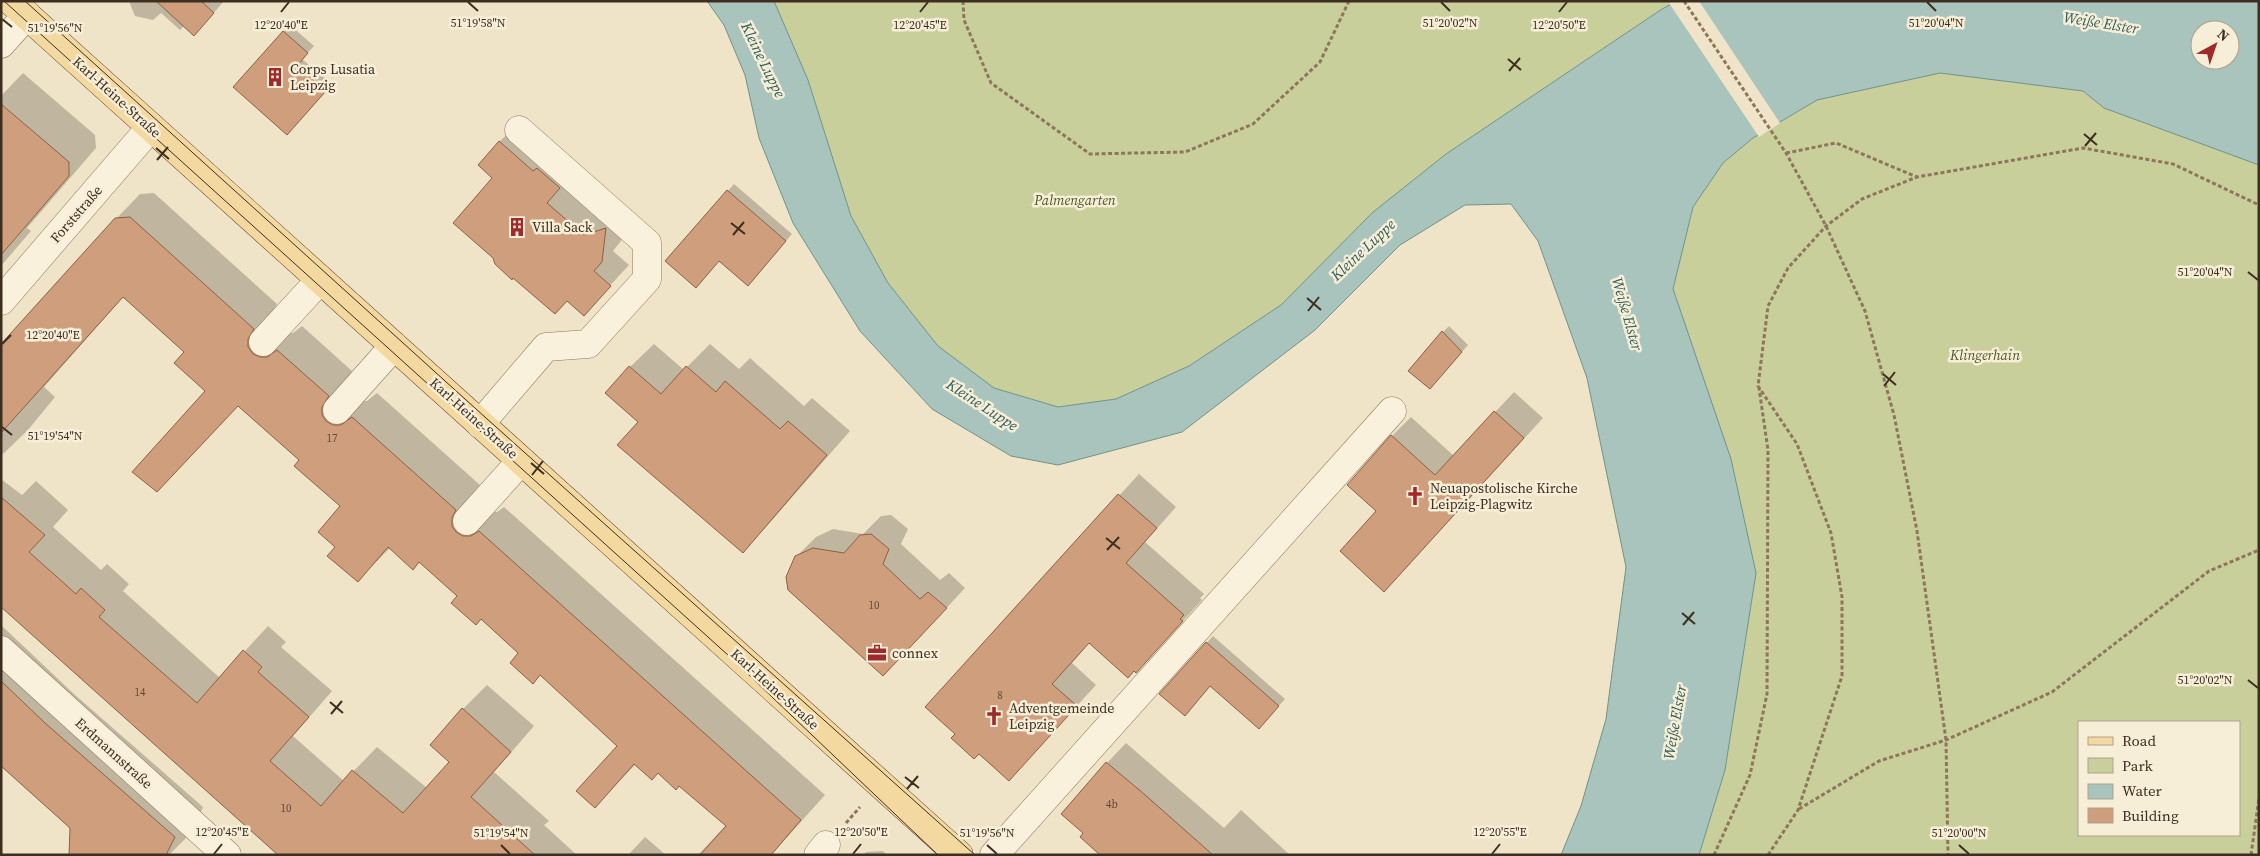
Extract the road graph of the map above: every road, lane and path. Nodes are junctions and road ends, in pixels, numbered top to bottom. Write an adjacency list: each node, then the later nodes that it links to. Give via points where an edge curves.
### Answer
1 (964, 1): 2 (path, via 964,20 991,83 1090,154 1185,152 1253,124 1320,62)
2 (1349, 1)
3 (1684, 1): 8 (path)
4 (19, 8): 5 (street); 6 (main road, Karl-Heine-Straße)
5 (1, 44)
6 (151, 127): 12 (main road, Karl-Heine-Straße); 13 (street, Forststraße)
7 (519, 130): 19 (street, via 647,243 647,279 588,344 546,347)
8 (1786, 153): 9 (path, via 1836,143); 11 (path)
9 (1918, 177): 10 (path, via 2083,148 2173,164); 11 (path, via 1862,199)
10 (2259, 205)
11 (1826, 226): 16 (path, via 1788,268 1768,306); 24 (path, via 1865,311 1894,416 1917,531)
12 (320, 280): 14 (street); 15 (main road, Karl-Heine-Straße)
13 (1, 301)
14 (263, 342)
15 (394, 346): 17 (street); 19 (main road, Karl-Heine-Straße)
16 (1758, 386): 27 (path, via 1797,444 1831,533 1842,597 1842,676); 32 (path, via 1768,450 1767,694 1750,775)
17 (337, 410)
18 (1392, 411): 31 (street)
19 (480, 424): 20 (main road, Karl-Heine-Straße)
20 (521, 461): 21 (street); 25 (main road, Karl-Heine-Straße)
21 (467, 521)
22 (2259, 550): 24 (path, via 2209,571 2052,692)
23 (1, 650): 29 (street, Erdmannstraße)
24 (1946, 740): 27 (path, via 1878,761); 34 (path)
25 (880, 784): 28 (path); 30 (main road, Karl-Heine-Straße)
26 (2259, 798): 35 (path)
27 (1798, 810): 33 (path)
28 (822, 850)
29 (227, 855)
30 (959, 855)
31 (994, 855)
32 (1714, 855)
33 (1768, 855)
34 (1948, 855)
35 (2250, 855)

